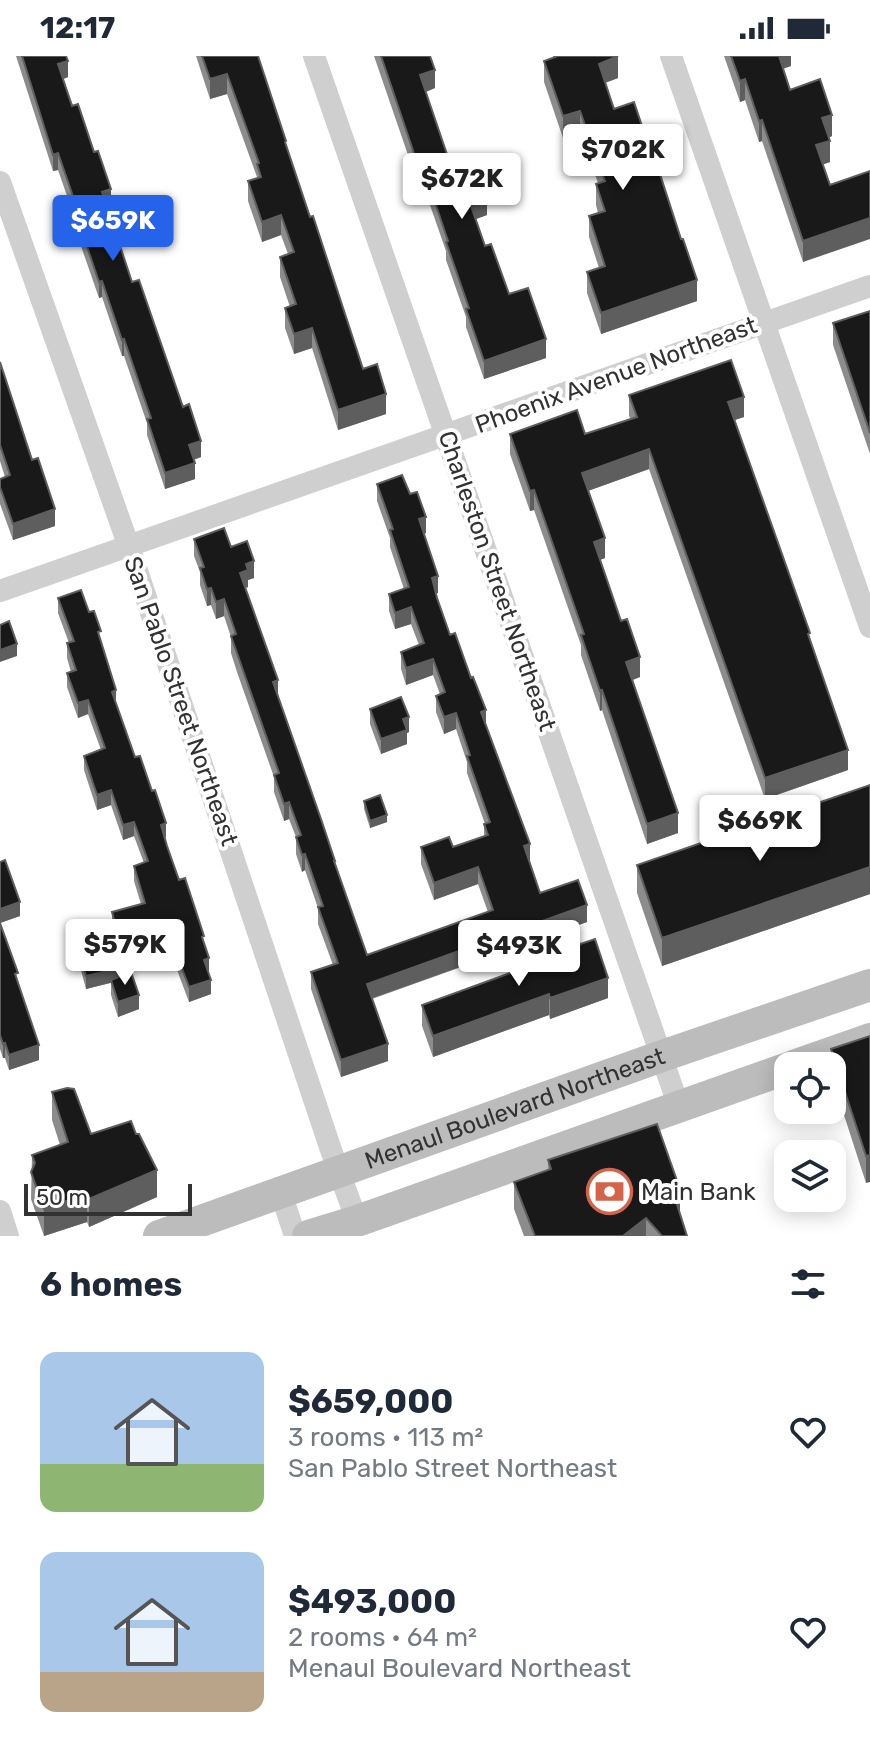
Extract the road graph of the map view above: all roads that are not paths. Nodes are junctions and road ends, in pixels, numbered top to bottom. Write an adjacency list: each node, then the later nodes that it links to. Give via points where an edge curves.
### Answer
1 (314, 56): 6 (street, Charleston Street Northeast)
2 (671, 56): 5 (street)
3 (0, 182): 7 (street, San Pablo Street Northeast)
4 (870, 286): 5 (street, Phoenix Avenue Northeast)
5 (764, 322): 6 (street, Phoenix Avenue Northeast); 9 (street)
6 (447, 435): 7 (street, Phoenix Avenue Northeast); 13 (street, Charleston Street Northeast)
7 (129, 547): 8 (street, Phoenix Avenue Northeast); 16 (street, San Pablo Street Northeast)
8 (0, 591)
9 (870, 627)
10 (870, 985): 13 (main road, Menaul Boulevard Northeast)
11 (870, 1039): 12 (main road)
12 (833, 1052)
13 (662, 1056): 15 (street, Charleston Street Northeast); 16 (main road, Menaul Boulevard Northeast)
14 (774, 1073): 15 (main road)
15 (679, 1107): 19 (main road)
16 (339, 1172): 17 (main road, Menaul Boulevard Northeast); 19 (street, San Pablo Street Northeast)
17 (281, 1193): 21 (main road, Menaul Boulevard Northeast); 22 (street)
18 (0, 1211): 20 (street)
19 (357, 1221): 23 (main road)
20 (8, 1236)
21 (159, 1236)
22 (295, 1236)
23 (308, 1236)

